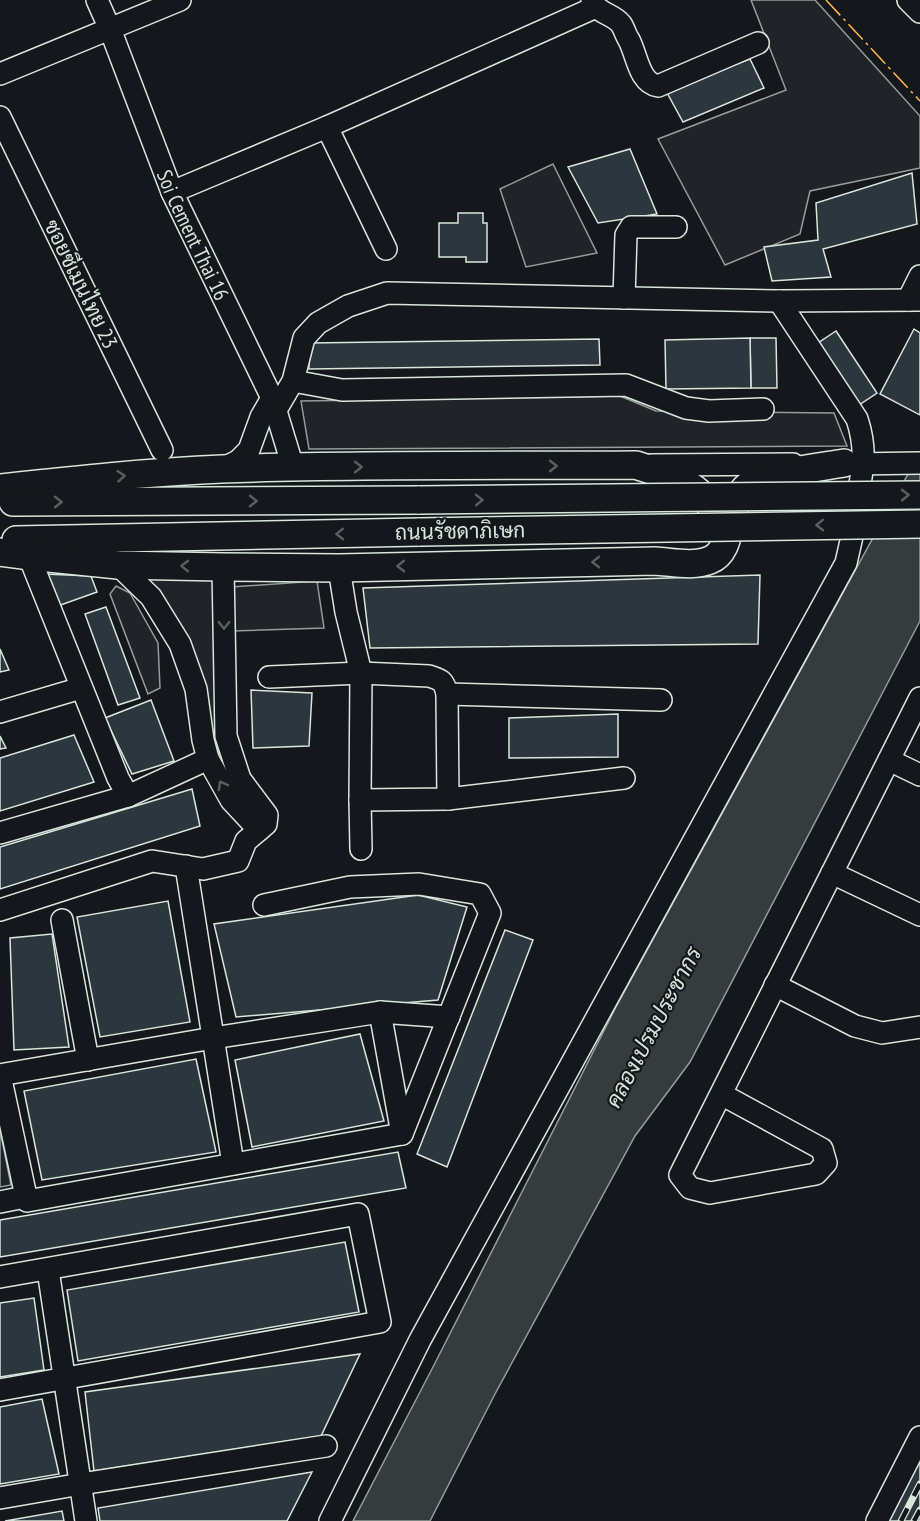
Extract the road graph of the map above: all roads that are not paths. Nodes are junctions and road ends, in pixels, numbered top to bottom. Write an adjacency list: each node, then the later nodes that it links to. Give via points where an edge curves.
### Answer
1 (97, 0): 6 (street, Soi Cement Thai 16)
2 (180, 0): 6 (street)
3 (908, 0): 5 (street)
4 (594, 4): 7 (street, via 621,24 642,73 653,85); 10 (street)
5 (920, 12)
6 (110, 29): 8 (street); 11 (street, Soi Cement Thai 16)
7 (758, 42)
8 (0, 74)
9 (0, 117): 21 (street, ซอยซีเมนไทย 23)
10 (327, 127): 11 (street); 13 (street)
11 (172, 192): 19 (street, Soi Cement Thai 16)
12 (676, 227): 15 (street, via 631,226 626,235)
13 (386, 249)
14 (920, 276): 16 (street)
15 (624, 298): 17 (street); 18 (street, via 387,293 348,306 318,323 304,338)
16 (914, 300): 17 (street)
17 (779, 301): 23 (street, via 857,419 862,440)
18 (293, 381): 19 (street); 20 (street, via 342,390 626,385 686,408)
19 (274, 404): 25 (street, Soi Cement Thai 16); 26 (street, via 261,417 249,450)
20 (763, 409)
21 (162, 450)
22 (920, 463): 23 (street)
23 (854, 464): 24 (street); 34 (main road, via 778,475 750,484 733,508 721,552 711,560 694,563); 82 (street, via 853,532 846,563 420,1340)
24 (636, 465): 25 (main road, one-way to 24); 34 (main road, via 684,481 698,490 717,520 714,539 707,550 697,556)
25 (293, 467): 26 (main road)
26 (222, 469): 27 (main road, one-way to 26)
27 (0, 488)
28 (920, 495): 29 (main road, ถนนรัชดาภิเษก, one-way to 28, bridge)
29 (0, 502)
30 (920, 524): 31 (main road, ถนนรัชดาภิเษก, one-way to 31, bridge)
31 (0, 541)
32 (0, 552): 33 (main road)
33 (29, 556): 35 (main road); 40 (street)
34 (655, 561): 37 (main road, one-way to 37)
35 (118, 565): 36 (main road, one-way to 35); 45 (street, via 151,597 180,644 195,689)
36 (223, 567): 37 (main road); 52 (street, one-way to 52, via 226,736 240,779 267,815 266,824)
37 (339, 568): 38 (street)
38 (361, 673): 39 (street); 41 (street, via 429,676 440,680); 51 (street)
39 (269, 677)
40 (81, 688): 44 (street); 49 (street)
41 (447, 694): 43 (street); 50 (street)
42 (920, 698): 46 (street)
43 (661, 700)
44 (0, 712)
45 (208, 759): 49 (street); 52 (street, one-way to 45, via 231,800)
46 (889, 760): 47 (street); 56 (street)
47 (920, 775)
48 (624, 778): 50 (street)
49 (128, 796): 53 (street)
50 (448, 799): 51 (street)
51 (360, 800): 54 (street)
52 (259, 830): 55 (street, via 246,841 238,861 203,869)
53 (0, 833)
54 (361, 849)
55 (186, 866): 59 (street, via 152,861); 65 (street)
56 (832, 873): 58 (street); 61 (street)
57 (264, 905): 63 (street, via 350,887 419,884 480,894 490,913)
58 (920, 915)
59 (0, 916)
60 (62, 920): 66 (street)
61 (775, 985): 64 (street, via 855,1026 882,1033); 68 (street)
62 (380, 1012): 63 (street); 65 (street); 69 (street)
63 (449, 1017): 69 (street)
64 (920, 1027)
65 (213, 1038): 66 (street); 70 (street)
66 (88, 1060): 67 (street)
67 (0, 1075): 71 (street)
68 (721, 1094): 68 (street, via 680,1175 690,1188 710,1193 816,1174 826,1163 822,1149)
69 (402, 1134): 70 (street)
70 (233, 1164): 71 (street, via 27,1201)
71 (25, 1197): 72 (street)
72 (0, 1202)
73 (48, 1270): 74 (street); 75 (street); 75 (street, via 358,1214 380,1322)
74 (0, 1277)
75 (65, 1379): 76 (street); 79 (street)
76 (0, 1390)
77 (920, 1437): 83 (street)
78 (326, 1446): 79 (street)
79 (81, 1484): 80 (street); 81 (street)
80 (0, 1498)
81 (86, 1521)
82 (330, 1521)
83 (877, 1521)

